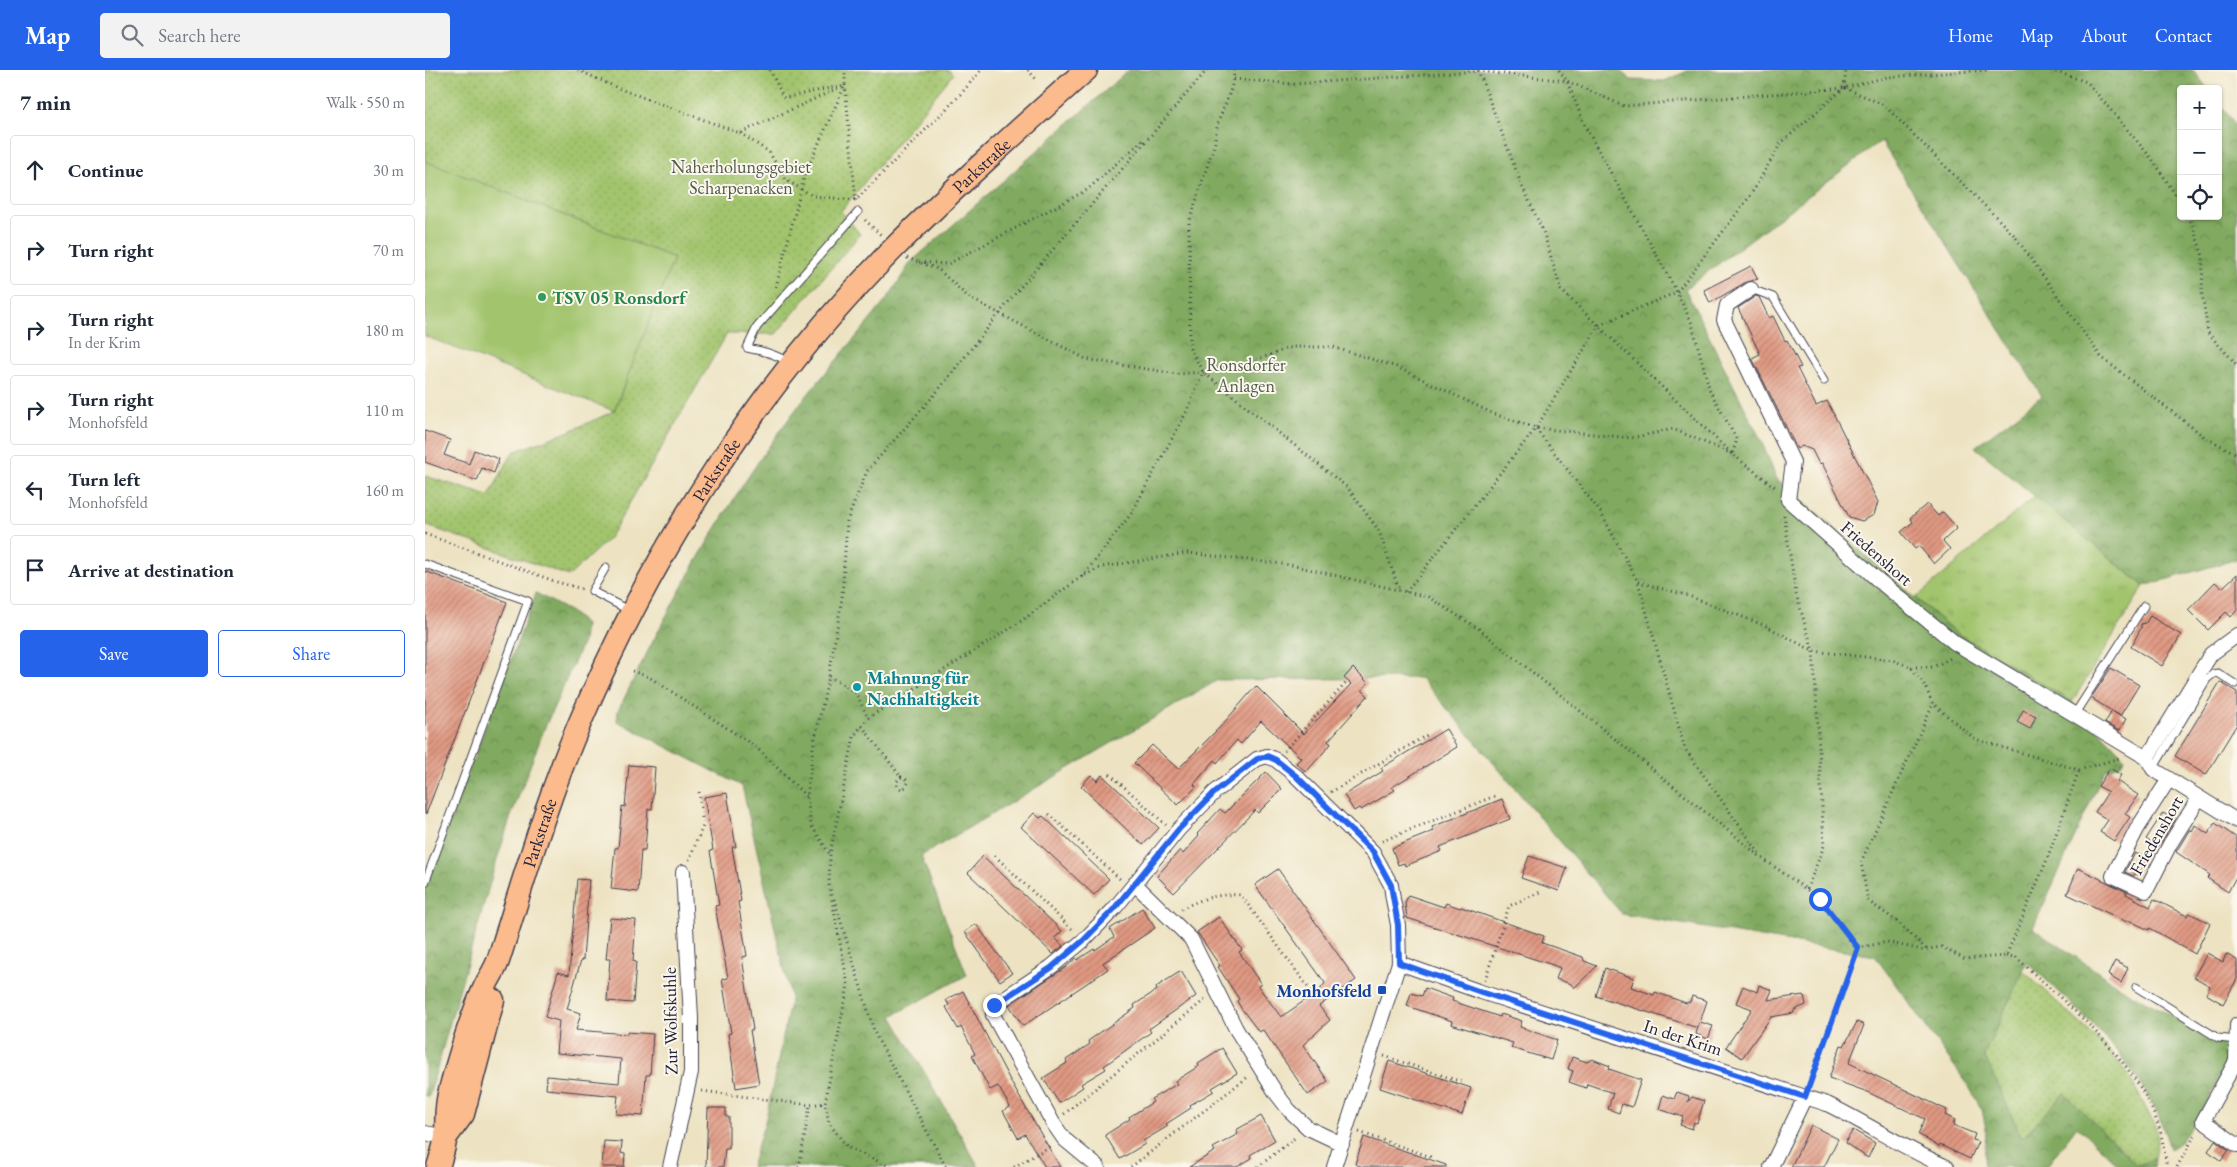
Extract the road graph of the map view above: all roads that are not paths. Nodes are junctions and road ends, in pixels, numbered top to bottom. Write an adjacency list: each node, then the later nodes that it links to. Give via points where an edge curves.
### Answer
1 (1086, 70): 4 (main road, Parkstraße, via 894,248)
2 (858, 212): 4 (lane, via 770,311 757,327 747,348 783,358)
3 (1751, 289): 5 (lane, via 1773,297); 12 (street, Friedenshort, via 1727,305 1724,320 1793,462 1788,500 1878,580 1963,648)
4 (792, 365): 9 (main road, Parkstraße, via 714,472)
5 (1824, 380)
6 (425, 564): 18 (lane, via 528,601)
7 (606, 567): 9 (lane, via 593,591)
8 (2144, 606): 12 (lane)
9 (632, 612): 25 (main road, Parkstraße, via 567,752 496,967 483,990)
10 (2237, 635): 13 (street, via 2211,654)
11 (2235, 684): 13 (lane, via 2218,673 2207,679)
12 (2074, 715): 13 (street, Friedenshort)
13 (2146, 760): 14 (street, Friedenshort)
14 (2169, 778): 15 (street, Friedenshort); 15 (street, Friedenshort, via 2113,876 2146,892 2170,844)
15 (2199, 798): 16 (street, Friedenshort)
16 (2237, 821)
17 (683, 872): 29 (street, Zur Wolfskuhle, via 691,1072)
18 (425, 883)
19 (1133, 886): 20 (street, via 1215,792 1257,759 1267,756 1320,798 1368,847 1391,885 1398,925); 26 (street, via 1169,915 1191,939 1236,1030 1289,1110 1308,1128); 30 (street, via 1084,940 1051,968 994,1005 993,1015 1053,1123 1064,1139)
20 (1399, 963): 24 (street, In der Krim); 26 (street)
21 (2136, 987): 23 (lane, via 2217,1038)
22 (2237, 1026): 23 (street)
23 (2237, 1040): 27 (street, via 2236,1061 2203,1120)
24 (1805, 1097): 32 (street); 33 (street, In der Krim, via 1851,1116)
25 (435, 1135): 28 (main road, Parkstraße)
26 (1342, 1144): 31 (street)
27 (2237, 1145)
28 (438, 1167)
29 (670, 1167)
30 (1098, 1167)
31 (1334, 1167)
32 (1771, 1167)
33 (1947, 1167)

